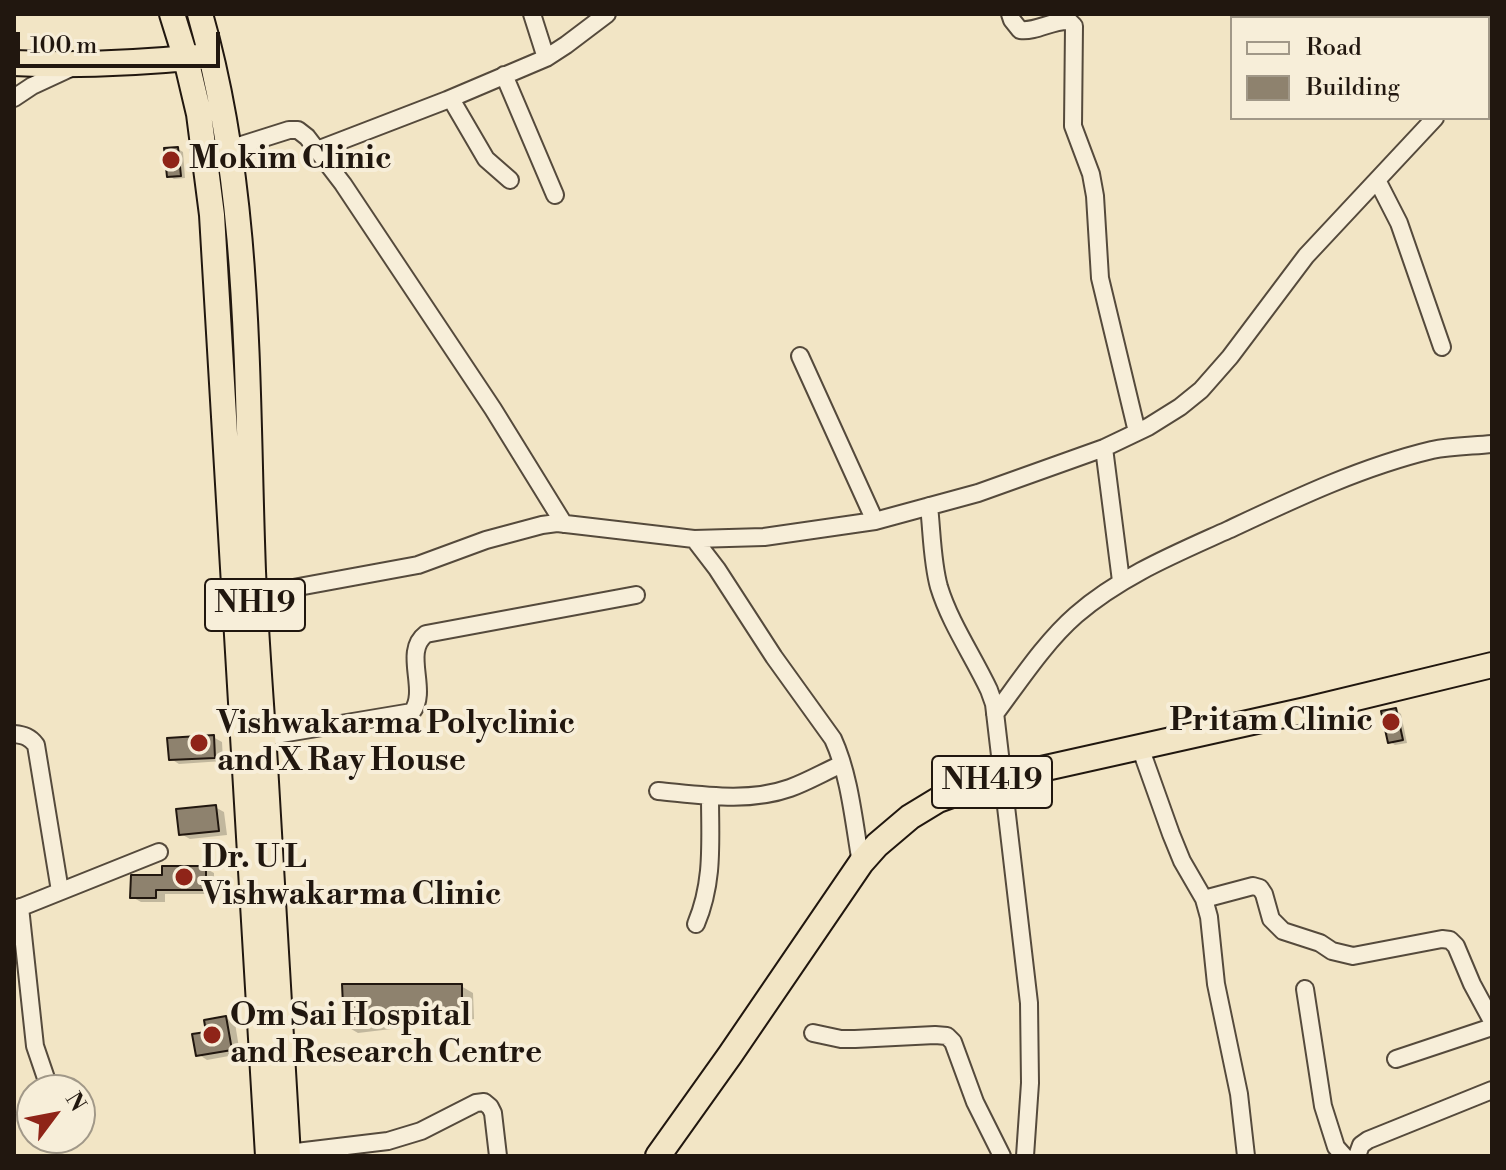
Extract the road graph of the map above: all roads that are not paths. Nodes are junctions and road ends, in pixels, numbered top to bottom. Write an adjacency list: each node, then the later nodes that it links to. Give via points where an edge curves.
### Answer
1 (172, 14): 9 (highway, NH19)
2 (200, 14): 7 (highway, NH19)
3 (532, 14): 8 (street)
4 (607, 14): 8 (street)
5 (1010, 14): 23 (street, via 1020,30 1060,20 1074,26 1073,126 1091,174 1100,278)
6 (14, 54): 11 (highway)
7 (212, 56): 9 (highway); 16 (highway, NH19)
8 (546, 58): 12 (street)
9 (186, 59): 11 (highway); 54 (highway, NH19, via 212,215)
10 (14, 63): 11 (highway)
11 (74, 63): 13 (street)
12 (504, 75): 14 (street); 20 (street)
13 (14, 98)
14 (451, 99): 17 (street); 18 (street, via 486,159)
15 (1433, 120): 19 (street)
16 (229, 149): 17 (street, via 298,130); 31 (highway, NH19, via 245,312)
17 (317, 150): 28 (street, via 493,409)
18 (510, 180)
19 (1377, 180): 21 (street, via 1399,223); 23 (street, via 1306,256 1201,390)
20 (555, 195)
21 (1442, 347)
22 (800, 356): 27 (street)
23 (1137, 432): 25 (street)
24 (1492, 444): 30 (street, via 1434,449 1351,476)
25 (1104, 448): 26 (street); 30 (street)
26 (929, 506): 27 (street); 34 (street, via 939,587 989,690)
27 (875, 521): 29 (street, via 764,537)
28 (564, 524): 29 (street); 31 (street, via 523,529 418,565)
29 (694, 539): 38 (street, via 826,727)
30 (1121, 581): 34 (street, via 1072,618)
31 (255, 595): 36 (highway, NH19)
32 (636, 595): 36 (street, via 426,634 416,649 418,698 412,712)
33 (1492, 665): 37 (highway, NH419)
34 (995, 714): 39 (street)
35 (14, 734): 44 (street, via 36,745)
36 (263, 737): 54 (highway, NH19)
37 (1140, 747): 39 (highway, NH419); 45 (street, via 1182,861)
38 (842, 764): 41 (street, via 773,793); 43 (street)
39 (1004, 778): 43 (highway, NH419, via 919,811); 58 (street, via 1029,1003)
40 (658, 791): 41 (street)
41 (710, 796): 47 (street, via 709,876)
42 (159, 852): 44 (street)
43 (861, 863): 56 (highway, NH419)
44 (60, 891): 46 (street)
45 (1204, 899): 49 (street, via 1260,888 1271,919 1283,931 1353,956 1450,940); 59 (street)
46 (17, 909): 52 (street, via 35,1046)
47 (696, 924)
48 (1305, 989): 60 (street, via 1323,1106)
49 (1492, 1024): 51 (street)
50 (813, 1033): 57 (street, via 841,1039 947,1036)
51 (1396, 1059)
52 (45, 1074)
53 (1492, 1090): 61 (street, via 1368,1140)
54 (281, 1155): 55 (street, via 388,1141 484,1102 493,1113)
55 (498, 1156)
56 (658, 1156)
57 (1002, 1156)
58 (1025, 1156)
59 (1246, 1156)
60 (1344, 1156)
61 (1357, 1156)

